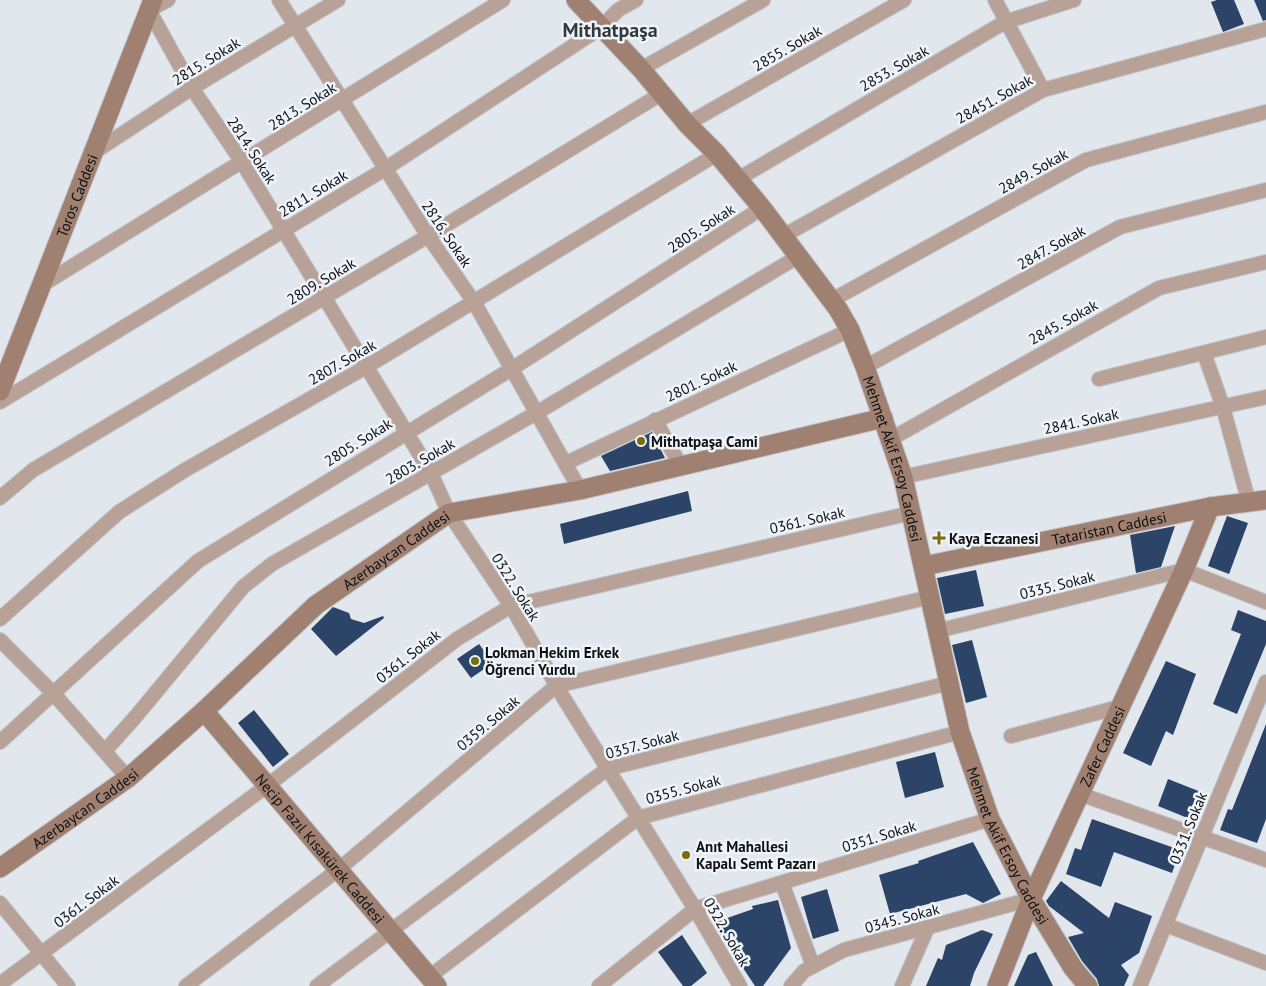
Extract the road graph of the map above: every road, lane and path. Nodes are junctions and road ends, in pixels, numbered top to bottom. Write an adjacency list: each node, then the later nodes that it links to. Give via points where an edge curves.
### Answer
1 (168, 0): 11 (street)
2 (279, 0): 13 (street, 2816. Sokak)
3 (338, 0): 13 (street, 2815. Sokak)
4 (503, 0): 20 (street, 2813. Sokak)
5 (576, 0): 14 (street, Mehmet Akif Ersoy Caddesi)
6 (636, 0): 14 (street, 2811. Sokak, via 618,10)
7 (763, 0): 16 (street)
8 (904, 0): 22 (street, 2855. Sokak)
9 (995, 0): 12 (street)
10 (1074, 0): 12 (street, 2853. Sokak)
11 (151, 5): 17 (street, 2814. Sokak); 23 (street, Toros Caddesi)
12 (1005, 22): 18 (street); 27 (street, 2853. Sokak)
13 (295, 26): 17 (street, 2815. Sokak); 20 (street, 2816. Sokak)
14 (602, 27): 16 (street, Mehmet Akif Ersoy Caddesi); 26 (street, 2811. Sokak)
15 (1266, 29): 18 (street, 28451. Sokak)
16 (641, 69): 19 (street, Mehmet Akif Ersoy Caddesi)
17 (192, 88): 23 (street, 2815. Sokak); 25 (street, 2814. Sokak)
18 (1042, 90): 31 (street, 28451. Sokak)
19 (661, 94): 22 (street, Mehmet Akif Ersoy Caddesi); 32 (street, 2809. Sokak)
20 (342, 100): 25 (street, 2813. Sokak); 26 (street, 2816. Sokak)
21 (1266, 112): 37 (street, 2849. Sokak, via 1086,160)
22 (687, 124): 24 (street, Mehmet Akif Ersoy Caddesi)
23 (93, 153): 35 (street, Toros Caddesi)
24 (717, 154): 27 (street, Mehmet Akif Ersoy Caddesi); 38 (street, 2807. Sokak)
25 (242, 162): 30 (street, 2814. Sokak); 35 (street, 2813. Sokak)
26 (385, 168): 30 (street, 2811. Sokak); 32 (street, 2816. Sokak)
27 (738, 179): 29 (street, Mehmet Akif Ersoy Caddesi)
28 (1266, 190): 44 (street, 2847. Sokak, via 1120,227)
29 (762, 208): 31 (street, Mehmet Akif Ersoy Caddesi); 45 (street, 2805. Sokak)
30 (283, 230): 36 (street, 2814. Sokak); 49 (street, 2811. Sokak)
31 (785, 235): 33 (street, Mehmet Akif Ersoy Caddesi)
32 (428, 236): 36 (street, 2809. Sokak); 38 (street, 2816. Sokak)
33 (799, 256): 37 (street, Mehmet Akif Ersoy Caddesi); 51 (street, 2803. Sokak)
34 (1266, 262): 55 (street, 2845. Sokak, via 1159,288)
35 (42, 285): 42 (street, Toros Caddesi)
36 (324, 298): 43 (street, 2814. Sokak); 61 (street, 2809. Sokak, via 34,470)
37 (832, 300): 39 (street, Mehmet Akif Ersoy Caddesi)
38 (474, 302): 43 (street, 2807. Sokak); 45 (street, 2816. Sokak)
39 (850, 330): 44 (street, Mehmet Akif Ersoy Caddesi); 53 (street, 2801. Sokak)
40 (1266, 337): 41 (street)
41 (1204, 353): 46 (street); 50 (street)
42 (5, 361): 47 (street, Toros Caddesi)
43 (366, 367): 54 (street, 2814. Sokak); 71 (street, 2807. Sokak, via 185,470 119,512)
44 (865, 367): 52 (street, Mehmet Akif Ersoy Caddesi)
45 (513, 368): 51 (street, 2816. Sokak); 54 (street, 2805. Sokak)
46 (1099, 380)
47 (0, 391)
48 (1266, 397): 50 (street, 2841. Sokak)
49 (0, 402)
50 (1223, 407): 59 (street, 2841. Sokak); 62 (street)
51 (538, 412): 56 (street, 2816. Sokak); 58 (street, 2803. Sokak)
52 (883, 418): 55 (street, Mehmet Akif Ersoy Caddesi); 57 (street, Azerbaycan Caddesi)
53 (655, 420): 56 (street, 2801. Sokak); 57 (street)
54 (406, 432): 58 (street, 2814. Sokak); 77 (street, 2805. Sokak, via 198,561)
55 (888, 440): 59 (street, Mehmet Akif Ersoy Caddesi)
56 (566, 463): 60 (street, 2816. Sokak)
57 (682, 468): 60 (street, Azerbaycan Caddesi)
58 (431, 473): 64 (street, 2814. Sokak); 83 (street, 2803. Sokak, via 272,564 243,587)
59 (903, 478): 65 (street, Mehmet Akif Ersoy Caddesi)
60 (580, 490): 64 (street, Azerbaycan Caddesi)
61 (0, 498)
62 (1258, 501): 63 (street, Tataristan Caddesi)
63 (1210, 507): 66 (street, Tataristan Caddesi); 67 (street, Zafer Caddesi)
64 (449, 513): 70 (street, 0322. Sokak); 79 (street, Azerbaycan Caddesi, via 316,605)
65 (911, 513): 66 (street, Mehmet Akif Ersoy Caddesi); 70 (street, 0361. Sokak)
66 (924, 566): 68 (street, Mehmet Akif Ersoy Caddesi)
67 (1184, 570): 69 (street); 72 (street, 0335. Sokak); 78 (street, Zafer Caddesi)
68 (930, 597): 72 (street, Mehmet Akif Ersoy Caddesi); 76 (street, 0359. Sokak)
69 (1266, 602)
70 (511, 606): 76 (street, 0322. Sokak); 86 (street, 0361. Sokak, via 457,639)
71 (0, 619)
72 (937, 631): 75 (street, Mehmet Akif Ersoy Caddesi)
73 (0, 640): 77 (street)
74 (1266, 682): 90 (street, 0331. Sokak)
75 (949, 683): 80 (street, Mehmet Akif Ersoy Caddesi); 84 (street, 0357. Sokak)
76 (556, 686): 84 (street, 0322. Sokak); 93 (street, 0359. Sokak)
77 (53, 693): 82 (street, 2805. Sokak); 83 (street)
78 (1119, 707): 81 (street); 87 (street, Zafer Caddesi)
79 (204, 711): 85 (street, Azerbaycan Caddesi); 86 (street, Necip Fazıl Kısakürek Caddesi)
80 (960, 732): 88 (street, 0355. Sokak); 89 (street, Mehmet Akif Ersoy Caddesi)
81 (1011, 736)
82 (0, 742)
83 (104, 751): 85 (street)
84 (607, 769): 88 (street, 0322. Sokak); 100 (street, 0357. Sokak)
85 (128, 778): 92 (street, Azerbaycan Caddesi)
86 (268, 785): 93 (street, Necip Fazıl Kısakürek Caddesi); 101 (street, 0361. Sokak)
87 (1080, 794): 90 (street); 95 (street, Zafer Caddesi)
88 (638, 818): 97 (street, 0322. Sokak); 104 (street, 0355. Sokak)
89 (990, 820): 94 (street, 0351. Sokak); 95 (street, Mehmet Akif Ersoy Caddesi)
90 (1201, 837): 91 (street); 98 (street, 0331. Sokak)
91 (1266, 860)
92 (0, 868)
93 (339, 869): 100 (street, Necip Fazıl Kısakürek Caddesi); 107 (street, 0359. Sokak)
94 (782, 883): 97 (street, 0351. Sokak); 103 (street)
95 (1030, 899): 99 (street, 0345. Sokak); 113 (street, Zafer Caddesi); 114 (street, Mehmet Akif Ersoy Caddesi)
96 (0, 903): 101 (street)
97 (695, 909): 109 (street, 0351. Sokak); 110 (street, 0322. Sokak)
98 (1166, 926): 102 (street); 115 (street, 0331. Sokak)
99 (926, 929): 103 (street, 0345. Sokak, via 844,950); 112 (street)
100 (391, 932): 104 (street, Necip Fazıl Kısakürek Caddesi); 108 (street, 0357. Sokak)
101 (42, 954): 105 (street, 0361. Sokak); 106 (street)
102 (1266, 963)
103 (813, 966): 111 (street, 0345. Sokak)
104 (433, 982)
105 (0, 984)
106 (68, 986)
107 (186, 986)
108 (317, 986)
109 (599, 986)
110 (740, 986)
111 (790, 986)
112 (902, 986)
113 (997, 986)
114 (1088, 986)
115 (1140, 986)

